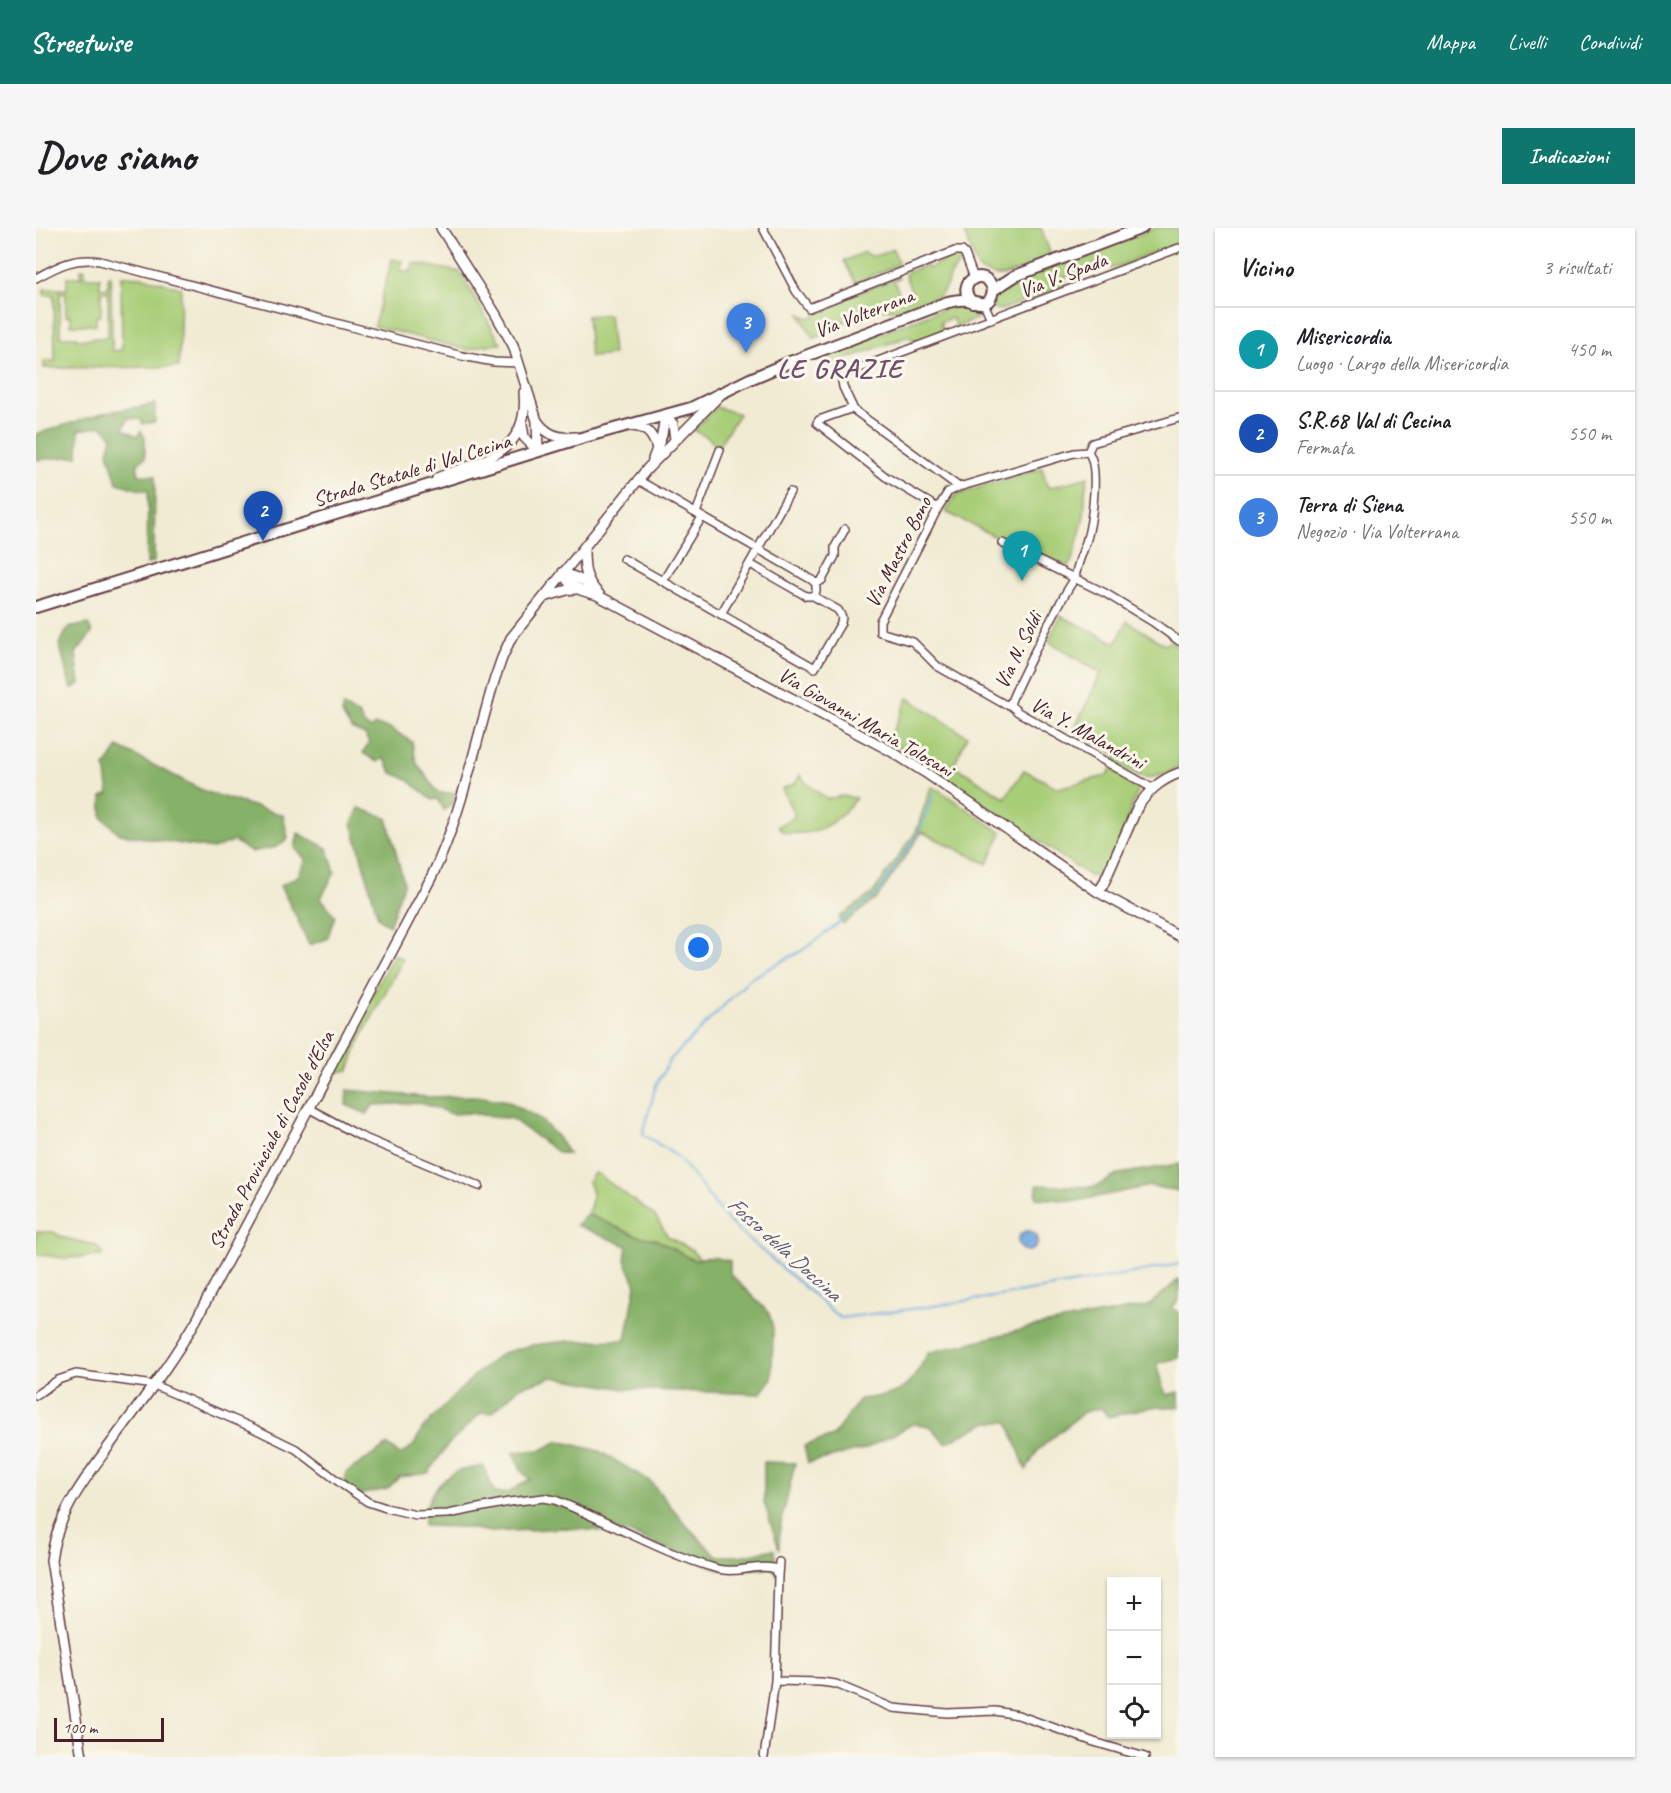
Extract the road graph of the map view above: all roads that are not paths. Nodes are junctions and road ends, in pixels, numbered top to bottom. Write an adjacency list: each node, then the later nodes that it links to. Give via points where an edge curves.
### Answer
1 (441, 228): 13 (main road, via 501,323)
2 (763, 228): 6 (street, via 809,308 956,251 965,254)
3 (1142, 228): 7 (main road)
4 (1179, 248): 12 (street, Via V. Spada)
5 (36, 278): 13 (street, via 70,261 100,261 469,358)
6 (974, 278): 7 (main road, via 981,277); 8 (main road, Via Volterrana)
7 (990, 285): 11 (main road, via 991,298)
8 (966, 291): 9 (main road, Via Volterrana); 10 (main road)
9 (948, 302): 10 (main road, Via Volterrana); 15 (main road, Via Volterrana, via 784,365)
10 (972, 302): 11 (main road, Via Volterrana)
11 (984, 303): 12 (street)
12 (991, 319): 16 (street, Via V. Spada, via 841,375)
13 (519, 363): 14 (main road)
14 (522, 375): 19 (main road); 20 (main road)
15 (720, 395): 17 (main road, Via Volterrana); 23 (main road, Strada Provinciale di Casole d'Elsa)
16 (852, 408): 30 (street); 33 (street, via 817,423 886,477)
17 (665, 415): 21 (main road, Via Volterrana); 23 (main road, via 673,424); 24 (main road)
18 (1179, 418): 27 (street, via 1092,443)
19 (522, 421): 26 (main road, via 525,437); 32 (main road, via 510,442 494,456)
20 (537, 421): 22 (main road, via 562,438); 26 (main road)
21 (622, 426): 22 (main road, Via Volterrana); 24 (main road, via 646,430)
22 (593, 435): 26 (main road, Strada Statale di Val Cecina)
23 (675, 439): 28 (main road, Strada Provinciale di Casole d'Elsa)
24 (657, 448): 28 (main road)
25 (720, 450): 34 (street)
26 (538, 451): 32 (main road, Strada Statale di Val Cecina)
27 (1088, 452): 30 (street); 42 (street, Via N. Soldi, via 1094,469 1092,512)
28 (647, 470): 29 (main road, Strada Provinciale di Casole d'Elsa)
29 (638, 480): 34 (street); 37 (main road, Strada Provinciale di Casole d'Elsa)
30 (959, 487): 33 (street, Via Mastro Bono, via 948,492)
31 (790, 492): 38 (street)
32 (402, 494): 50 (main road, Strada Statale di Val Cecina)
33 (938, 508): 53 (street, Via Mastro Bono, via 880,621 880,632 913,642 937,666)
34 (699, 515): 38 (street); 43 (street)
35 (845, 529): 45 (street, via 835,547 835,556)
36 (1002, 543): 42 (street)
37 (584, 547): 41 (main road, Strada Provinciale di Casole d'Elsa); 44 (main road)
38 (758, 549): 40 (street); 45 (street)
39 (624, 559): 43 (street)
40 (750, 564): 47 (street, via 802,594); 51 (street)
41 (563, 572): 44 (main road, Via Giovanni Maria Tolosani); 46 (main road, Via Giovanni Maria Tolosani, via 570,585); 48 (main road, Strada Provinciale di Casole d'Elsa)
42 (1075, 579): 52 (street, via 1128,606); 53 (street, Via N. Soldi)
43 (663, 581): 51 (street)
44 (589, 583): 49 (main road, Via Giovanni Maria Tolosani)
45 (816, 584): 47 (street)
46 (579, 590): 48 (main road); 49 (main road, Via Giovanni Maria Tolosani)
47 (813, 596): 51 (street, via 838,610 842,617 815,668)
48 (543, 597): 58 (main road, Strada Provinciale di Casole d'Elsa, via 514,634 502,657 444,852)
49 (606, 600): 56 (main road, Via Giovanni Maria Tolosani, via 889,750)
50 (36, 607)
51 (721, 614)
52 (1179, 641)
53 (1010, 705): 55 (street, Via Y. Malandrini)
54 (1179, 773): 55 (main road)
55 (1152, 788): 56 (main road, via 1137,808)
56 (1098, 892): 57 (main road, Via Giovanni Maria Tolosani)
57 (1179, 936)
58 (308, 1108): 59 (street, via 360,1136); 60 (main road, Strada Provinciale di Casole d'Elsa, via 181,1347)
59 (479, 1186)
60 (154, 1385): 61 (street, via 76,1374 58,1380); 63 (street, via 296,1449 378,1506 416,1515 448,1514 544,1498 683,1558 722,1570 766,1566 774,1568); 65 (main road, Strada Provinciale di Casole d'Elsa, via 73,1497 52,1548)
61 (36, 1395)
62 (779, 1562): 63 (street)
63 (778, 1576): 64 (street)
64 (775, 1681): 66 (street); 67 (street, via 837,1684 893,1708 1018,1715)
65 (82, 1757)
66 (764, 1757)
67 (1145, 1757)

